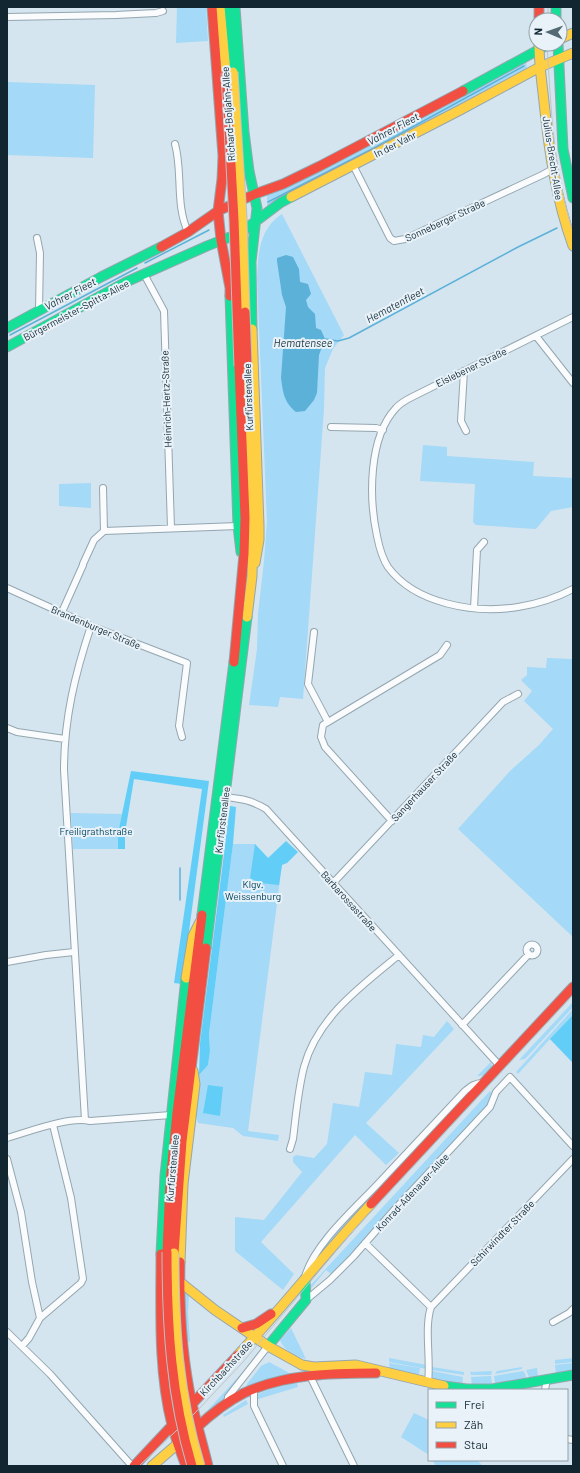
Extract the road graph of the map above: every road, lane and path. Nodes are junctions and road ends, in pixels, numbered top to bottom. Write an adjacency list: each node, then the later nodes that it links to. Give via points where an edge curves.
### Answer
1 (212, 7): 19 (main road, Richard-Boljahn-Allee, via 223,156)
2 (220, 7): 13 (main road, Richard-Boljahn-Allee)
3 (228, 7): 13 (main road, Richard-Boljahn-Allee)
4 (235, 7): 17 (main road, Richard-Boljahn-Allee, via 244,132)
5 (163, 11): 6 (street, via 116,15)
6 (7, 17)
7 (529, 52): 17 (main road, In der Vahr, via 476,84 320,166 283,184)
8 (539, 52): 12 (main road, Julius-Brecht-Allee)
9 (559, 52): 11 (main road, Julius-Brecht-Allee)
10 (573, 53): 11 (main road, In der Vahr)
11 (559, 58): 12 (main road, In der Vahr); 18 (main road, Julius-Brecht-Allee, via 563,149)
12 (540, 67): 15 (main road, In der Vahr); 16 (main road, Julius-Brecht-Allee)
13 (230, 73): 20 (main road, Richard-Boljahn-Allee, bridge)
14 (175, 144): 22 (street, via 178,155 180,208)
15 (353, 165): 16 (street, Sonneberger Straße, via 394,242); 21 (main road, In der Vahr, via 280,203)
16 (553, 169): 25 (main road, Julius-Brecht-Allee, via 563,218)
17 (254, 194): 19 (main road, Bürgermeister-Spitta-Allee); 21 (main road, Richard-Boljahn-Allee)
18 (573, 198)
19 (218, 211): 22 (main road, Bürgermeister-Spitta-Allee); 24 (main road, Richard-Boljahn-Allee)
20 (238, 219): 32 (main road, Kurfürstenallee, bridge)
21 (256, 222): 24 (main road, In der Vahr, via 240,233); 44 (main road, Kurfürstenallee, via 251,262 259,540)
22 (188, 232): 26 (main road, Bürgermeister-Spitta-Allee)
23 (37, 238): 27 (street, via 40,252)
24 (221, 240): 26 (main road, Bürgermeister-Spitta-Allee); 39 (main road, Kurfürstenallee, via 230,288)
25 (573, 246)
26 (140, 266): 27 (main road, Bürgermeister-Spitta-Allee, via 101,277); 31 (main road, Bürgermeister-Spitta-Allee, via 126,282); 40 (street, Heinrich-Hertz-Straße, via 164,311)
27 (39, 311): 29 (main road, Bürgermeister-Spitta-Allee)
28 (572, 316): 30 (street, Eislebener Straße)
29 (7, 328)
30 (536, 336): 33 (street, Eislebener Straße); 34 (street)
31 (7, 347)
32 (243, 366): 43 (main road, Kurfürstenallee); 44 (main road, Kurfürstenallee, via 252,526)
33 (464, 371): 36 (street, Eislebener Straße, via 397,407); 37 (street, via 461,421)
34 (573, 383)
35 (331, 427): 36 (street)
36 (383, 430): 47 (street, Eislebener Straße, via 376,450 372,500 379,547 384,559 398,578 418,592 457,606)
37 (466, 431)
38 (103, 488): 41 (street)
39 (238, 526): 40 (street); 43 (main road, Kurfürstenallee)
40 (171, 528): 41 (street)
41 (104, 531): 48 (street, via 94,540)
42 (484, 542): 47 (street, via 477,550)
43 (243, 572): 60 (main road, Kurfürstenallee)
44 (252, 576): 57 (main road, Kurfürstenallee)
45 (7, 588): 48 (street, Brandenburger Straße)
46 (573, 589): 47 (street, Eislebener Straße, via 546,601 517,607)
47 (474, 608)
48 (62, 612): 49 (street, Brandenburger Straße)
49 (91, 626): 55 (street, Brandenburger Straße, via 186,663 179,726); 56 (street, via 73,686)
50 (314, 632): 53 (street, via 308,684)
51 (447, 645): 53 (street, via 440,655)
52 (518, 694): 58 (street, Sangerhauser Straße, via 504,702)
53 (328, 722): 58 (street, via 323,725 321,737 325,747)
54 (7, 728): 56 (street, via 17,732)
55 (182, 737)
56 (65, 738): 61 (street, via 64,793)
57 (225, 797): 59 (street, Barbarossastraße, via 255,802 266,809); 67 (main road, Kurfürstenallee)
58 (392, 821): 59 (street, Sangerhauser Straße)
59 (333, 883): 63 (street, Barbarossastraße)
60 (201, 920): 69 (main road, Kurfürstenallee, via 193,936 185,978); 78 (main road, Kurfürstenallee, via 174,1140)
61 (74, 952): 64 (street); 70 (street)
62 (529, 954): 66 (street)
63 (398, 955): 66 (street, Barbarossastraße); 74 (street, via 335,1011 314,1042 304,1067)
64 (7, 962)
65 (573, 987): 68 (main road)
66 (462, 1025): 68 (street, Barbarossastraße)
67 (192, 1063): 78 (main road, Kurfürstenallee); 80 (main road, Kurfürstenallee, via 195,1084 183,1184)
68 (500, 1065): 79 (main road, via 349,1227)
69 (171, 1115): 70 (street); 101 (main road, Kurfürstenallee, via 164,1182 160,1335)
70 (85, 1120): 71 (street)
71 (53, 1125): 72 (street); 85 (street, via 72,1198 83,1279)
72 (7, 1138)
73 (573, 1146): 77 (street, Konrad-Adenauer-Allee, via 510,1077 496,1092 490,1107)
74 (290, 1148)
75 (7, 1159): 85 (street, via 21,1212)
76 (573, 1159): 82 (street, Schirwindter Straße)
77 (365, 1243): 81 (street, Konrad-Adenauer-Allee, via 330,1280); 82 (street)
78 (170, 1252): 106 (main road, Kurfürstenallee, bridge, via 185,1416 193,1445); 110 (main road, Kurfürstenallee, bridge, via 167,1305 170,1356 180,1425)
79 (305, 1279): 81 (main road); 84 (main road)
80 (180, 1282): 87 (main road); 100 (main road, Kurfürstenallee, via 182,1337)
81 (306, 1300): 91 (main road, Konrad-Adenauer-Allee)
82 (432, 1307): 96 (street, via 428,1316)
83 (573, 1309): 86 (street)
84 (277, 1312): 87 (main road, via 253,1326); 89 (main road)
85 (40, 1318): 90 (street)
86 (553, 1322)
87 (242, 1328): 89 (main road)
88 (8, 1334): 90 (street)
89 (255, 1337): 91 (main road, Kirchbachstraße); 100 (main road, Kirchbachstraße)
90 (22, 1346): 107 (street)
91 (268, 1346): 92 (main road, Kirchbachstraße, via 302,1365 356,1365); 99 (street, Konrad-Adenauer-Allee, via 228,1396)
92 (385, 1373): 94 (main road, Kirchbachstraße); 96 (main road, Kirchbachstraße)
93 (573, 1375): 95 (main road, Kirchbachstraße)
94 (310, 1376): 97 (main road, Kirchbachstraße); 112 (street)
95 (547, 1379): 96 (main road, Kirchbachstraße, via 483,1389 452,1388); 98 (street)
96 (428, 1383)
97 (254, 1388): 99 (main road, Kirchbachstraße); 111 (street, via 254,1406)
98 (545, 1389)
99 (227, 1403): 103 (main road, Kirchbachstraße)
100 (192, 1404): 102 (main road, Kirchbachstraße); 103 (main road, Kurfürstenallee)
101 (168, 1406): 102 (main road, via 174,1414); 104 (main road, Kurfürstenallee)
102 (183, 1418): 103 (main road); 104 (main road, Kirchbachstraße)
103 (199, 1423): 104 (main road, Kirchbachstraße); 106 (main road, Kurfürstenallee)
104 (176, 1431): 105 (main road, Kirchbachstraße); 105 (main road, Kurfürstenallee); 106 (main road, Kurfürstenallee); 107 (main road, Kirchbachstraße)
105 (178, 1444): 108 (main road, Kirchbachstraße); 109 (main road, Kurfürstenallee)
106 (204, 1464)
107 (133, 1466)
108 (152, 1466)
109 (186, 1466)
110 (192, 1466)
111 (283, 1466)
112 (354, 1466)

